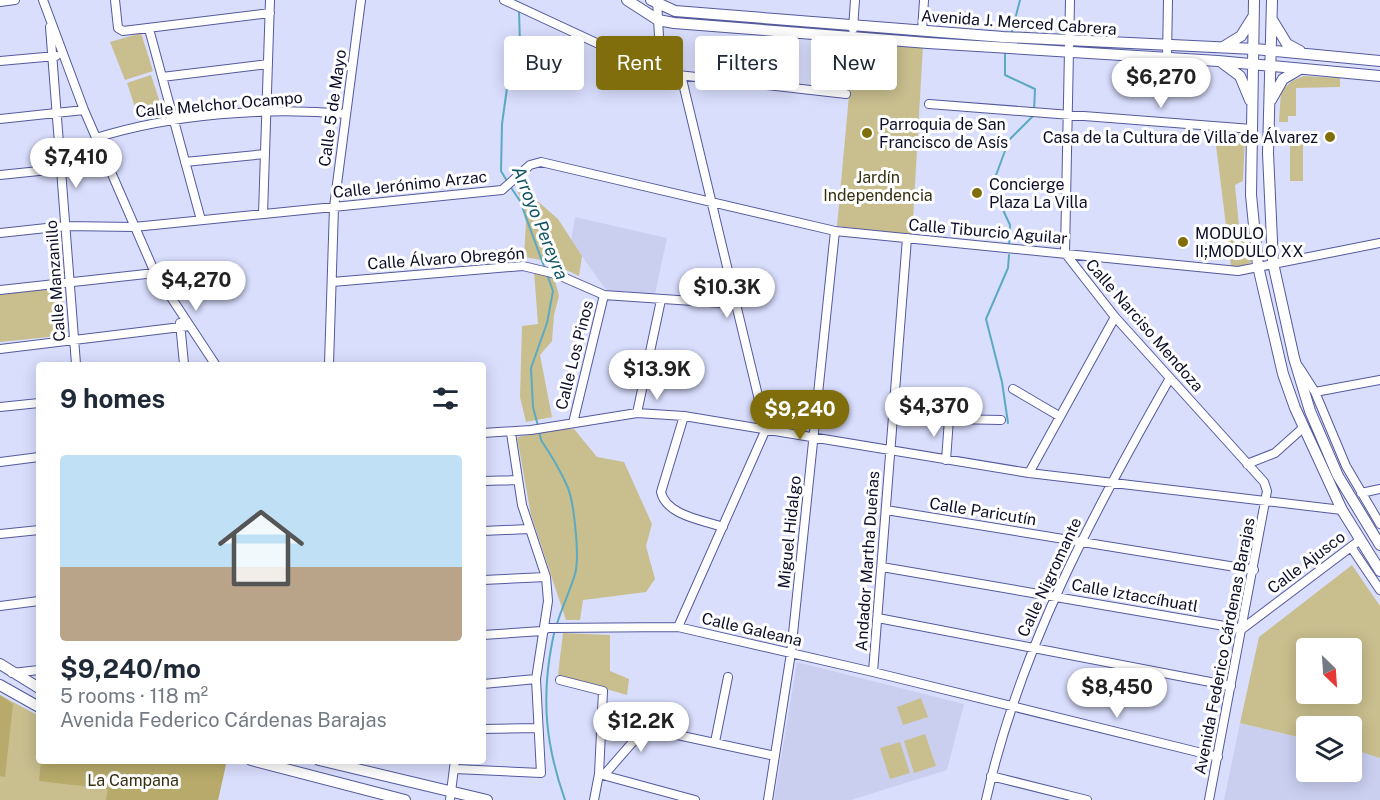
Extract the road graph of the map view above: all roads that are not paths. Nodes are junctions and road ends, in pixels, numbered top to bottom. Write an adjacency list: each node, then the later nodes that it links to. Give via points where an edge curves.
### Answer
1 (15, 0): 15 (street)
2 (43, 0): 18 (street)
3 (115, 0): 22 (street, via 120,30)
4 (270, 0): 16 (street)
5 (362, 0): 57 (street, Calle 5 de Mayo)
6 (627, 0): 20 (main road)
7 (855, 0): 21 (street)
8 (924, 0): 23 (street)
9 (1070, 0): 28 (street, Calle Narciso Mendoza)
10 (1168, 0): 34 (street)
11 (1254, 0): 17 (main road)
12 (1272, 0): 19 (main road)
13 (506, 1): 29 (street)
14 (655, 1): 20 (street); 21 (main road, Avenida J. Merced Cabrera, via 675,11)
15 (0, 2)
16 (270, 13): 22 (street); 42 (street)
17 (1254, 14): 31 (main road, via 1241,36); 32 (main road)
18 (49, 16): 37 (street); 38 (street, Calle Manzanillo)
19 (1272, 19): 33 (main road); 36 (main road, via 1287,44)
20 (658, 20): 24 (street); 25 (main road, Avenida J. Merced Cabrera)
21 (854, 26): 23 (main road, Avenida J. Merced Cabrera); 26 (street)
22 (148, 29): 48 (street)
23 (922, 31): 30 (main road, Avenida J. Merced Cabrera)
24 (659, 36)
25 (842, 36)
26 (853, 36)
27 (897, 39): 30 (main road, Avenida J. Merced Cabrera)
28 (1070, 41): 30 (main road, Avenida J. Merced Cabrera); 34 (main road, Avenida J. Merced Cabrera); 35 (street, Calle Narciso Mendoza)
29 (596, 43)
30 (1008, 43): 35 (main road, Avenida J. Merced Cabrera)
31 (1220, 48): 32 (main road, Avenida J. Merced Cabrera); 34 (main road, Avenida J. Merced Cabrera)
32 (1255, 49): 33 (main road, Avenida J. Merced Cabrera); 43 (main road)
33 (1270, 51): 36 (main road, Avenida J. Merced Cabrera); 44 (main road)
34 (1167, 52): 35 (main road, Avenida J. Merced Cabrera); 40 (main road, Avenida J. Merced Cabrera)
35 (1070, 53): 58 (street, Calle Narciso Mendoza)
36 (1306, 53): 41 (main road, Avenida J. Merced Cabrera)
37 (64, 56): 38 (street); 54 (street)
38 (52, 57): 39 (street); 56 (street, Calle Manzanillo)
39 (0, 61)
40 (1218, 61): 43 (main road, Avenida J. Merced Cabrera); 53 (main road, via 1240,76)
41 (1380, 62)
42 (268, 64): 48 (street); 55 (street)
43 (1255, 64): 44 (main road, Avenida J. Merced Cabrera); 53 (main road)
44 (1270, 66): 45 (main road, Avenida J. Merced Cabrera); 52 (main road)
45 (1301, 68): 47 (main road, Avenida J. Merced Cabrera); 52 (main road, via 1283,79)
46 (683, 75): 50 (street)
47 (1380, 76)
48 (162, 77): 60 (street)
49 (683, 83): 68 (street)
50 (846, 94)
51 (929, 104): 58 (street)
52 (1268, 108): 79 (main road)
53 (1253, 109): 61 (main road)
54 (84, 110): 56 (street); 62 (street)
55 (267, 112): 57 (street, Calle Melchor Ocampo); 60 (street, Calle Melchor Ocampo); 63 (street)
56 (57, 113): 59 (street); 66 (street, Calle Manzanillo)
57 (346, 114): 69 (street, Calle 5 de Mayo)
58 (1068, 115): 61 (street); 78 (street, Calle Narciso Mendoza)
59 (0, 119)
60 (174, 121): 62 (street, Calle Melchor Ocampo, via 139,124); 64 (street)
61 (1252, 129): 80 (main road, via 1251,195)
62 (96, 138): 65 (street)
63 (265, 154): 64 (street); 70 (street)
64 (185, 162): 71 (street)
65 (106, 164): 66 (street); 73 (street)
66 (61, 169): 67 (street); 72 (street, Calle Manzanillo)
67 (0, 175)
68 (714, 203): 69 (street, Calle Jerónimo Arzac, via 541,162 530,165 502,190); 74 (street, Calle Jerónimo Arzac); 87 (street)
69 (334, 207): 70 (street, Calle Jerónimo Arzac); 82 (street, Calle 5 de Mayo)
70 (263, 214): 71 (street, Calle Jerónimo Arzac)
71 (201, 220): 73 (street, Calle Jerónimo Arzac)
72 (65, 226): 73 (street, Calle Jerónimo Arzac); 75 (street, Calle Jerónimo Arzac); 83 (street, Calle Manzanillo)
73 (134, 227): 81 (street)
74 (838, 231): 76 (street, Calle Tiburcio Aguilar); 112 (street, Miguel Hidalgo)
75 (0, 232)
76 (907, 238): 78 (street, Calle Tiburcio Aguilar); 113 (street, Andador Martha Dueñas)
77 (1380, 243): 79 (street, Calle Tiburcio Aguilar)
78 (1065, 253): 80 (street, Calle Tiburcio Aguilar, via 1238,271); 88 (street, Calle Narciso Mendoza)
79 (1273, 263): 80 (street, Calle Tiburcio Aguilar); 92 (main road)
80 (1258, 267): 108 (main road, via 1283,374)
81 (155, 273): 83 (street); 89 (street)
82 (332, 282): 85 (street, Calle Álvaro Obregón, via 523,266 537,267); 96 (street, Calle 5 de Mayo)
83 (70, 283): 84 (street); 90 (street, Calle Manzanillo)
84 (0, 291)
85 (604, 295): 86 (street, Calle Álvaro Obregón); 107 (street, Calle Los Pinos)
86 (661, 300): 87 (street, Calle Álvaro Obregón); 103 (street)
87 (737, 304): 109 (street)
88 (1115, 317): 97 (street, Calle Narciso Mendoza); 105 (street)
89 (185, 326): 90 (street); 94 (street); 95 (street)
90 (74, 340): 91 (street); 93 (street, Calle Manzanillo)
91 (0, 349)
92 (1294, 358): 100 (street); 135 (main road, via 1310,411 1338,476)
93 (76, 362)
94 (184, 362)
95 (213, 362)
96 (329, 362)
97 (1170, 378): 117 (street, Calle Narciso Mendoza); 121 (street, Calle Nigromante)
98 (1380, 380): 100 (street)
99 (1013, 389): 105 (street)
100 (1315, 392): 123 (street)
101 (36, 403): 102 (street)
102 (0, 407)
103 (637, 413): 104 (street, Avenida Federico Cárdenas Barajas); 107 (street, Avenida Federico Cárdenas Barajas)
104 (684, 416): 109 (street, Avenida Federico Cárdenas Barajas); 128 (street, via 661,492 663,501 669,508)
105 (1059, 416): 118 (street)
106 (1001, 420): 115 (street, via 949,418)
107 (573, 423): 110 (street, Avenida Federico Cárdenas Barajas)
108 (1304, 427): 117 (street, via 1275,453); 126 (main road)
109 (766, 429): 112 (street, Avenida Federico Cárdenas Barajas); 128 (street)
110 (511, 433): 111 (street, Avenida Federico Cárdenas Barajas); 119 (street)
111 (486, 434)
112 (814, 437): 113 (street, Avenida Federico Cárdenas Barajas); 151 (street, Miguel Hidalgo)
113 (891, 450): 115 (street, Avenida Federico Cárdenas Barajas); 125 (street, Andador Martha Dueñas)
114 (36, 457): 116 (street)
115 (946, 460): 118 (street, Avenida Federico Cárdenas Barajas)
116 (0, 462)
117 (1247, 464): 124 (street, Calle Narciso Mendoza, via 1264,482)
118 (1029, 473): 121 (street, Avenida Federico Cárdenas Barajas)
119 (518, 480): 120 (street); 129 (street)
120 (486, 481)
121 (1110, 484): 124 (street, Avenida Federico Cárdenas Barajas); 133 (street, Calle Nigromante)
122 (1380, 489): 123 (street)
123 (1361, 493): 127 (street)
124 (1267, 501): 126 (street); 137 (street, Avenida Federico Cárdenas Barajas)
125 (886, 510): 133 (street, Calle Paricutín); 136 (street, Andador Martha Dueñas)
126 (1342, 510): 134 (main road)
127 (1380, 524)
128 (723, 527): 146 (street)
129 (528, 529): 131 (street); 139 (street)
130 (36, 530): 132 (street)
131 (486, 531)
132 (0, 534)
133 (1080, 542): 137 (street, Calle Paricutín); 142 (street, Calle Nigromante)
134 (1355, 543): 138 (main road); 141 (street); 147 (street, Calle Ajusco)
135 (1380, 545)
136 (882, 567): 142 (street, Calle Iztaccíhuatl); 145 (street, Andador Martha Dueñas)
137 (1254, 570): 147 (street, Avenida Federico Cárdenas Barajas)
138 (1380, 571)
139 (546, 577): 140 (street); 148 (street)
140 (486, 580)
141 (1380, 590)
142 (1054, 597): 147 (street, Calle Iztaccíhuatl); 150 (street, Calle Nigromante)
143 (36, 601): 144 (street)
144 (0, 606)
145 (878, 618): 150 (street); 154 (street, Andador Martha Dueñas)
146 (678, 627): 148 (street, Calle Galeana); 151 (street, Calle Galeana)
147 (1242, 629): 162 (street, Avenida Federico Cárdenas Barajas)
148 (545, 630): 149 (street, Calle Galeana); 157 (street)
149 (486, 635)
150 (1032, 648): 162 (street); 164 (street, Calle Nigromante)
151 (791, 653): 154 (street, Calle Galeana); 170 (street, Miguel Hidalgo)
152 (0, 664): 155 (main road)
153 (36, 670): 155 (street)
154 (873, 672): 164 (street, Calle Galeana)
155 (12, 673): 161 (main road)
156 (728, 677): 169 (street)
157 (536, 679): 159 (street); 166 (street)
158 (560, 680): 176 (street, via 603,691)
159 (486, 684)
160 (0, 685): 163 (main road)
161 (36, 686)
162 (1231, 686): 171 (street, Avenida Federico Cárdenas Barajas)
163 (36, 705)
164 (1010, 707): 171 (street, Calle Galeana); 177 (street, Calle Nigromante)
165 (659, 712): 167 (street)
166 (537, 728): 168 (street); 175 (street, via 541,773)
167 (645, 728): 169 (street); 176 (street)
168 (486, 729)
169 (715, 742): 170 (street)
170 (775, 756): 184 (street, Miguel Hidalgo)
171 (1218, 757): 187 (street, Avenida Federico Cárdenas Barajas)
172 (267, 764): 178 (main road)
173 (319, 764): 178 (street)
174 (334, 764): 179 (main road)
175 (455, 765): 179 (street)
176 (601, 775): 182 (street); 183 (street)
177 (991, 776): 185 (street, Calle Nigromante); 186 (street)
178 (317, 777): 180 (main road)
179 (451, 796): 181 (main road)
180 (405, 800)
181 (487, 800)
182 (594, 800)
183 (695, 800)
184 (768, 800)
185 (986, 800)
186 (1087, 800)
187 (1209, 800)

